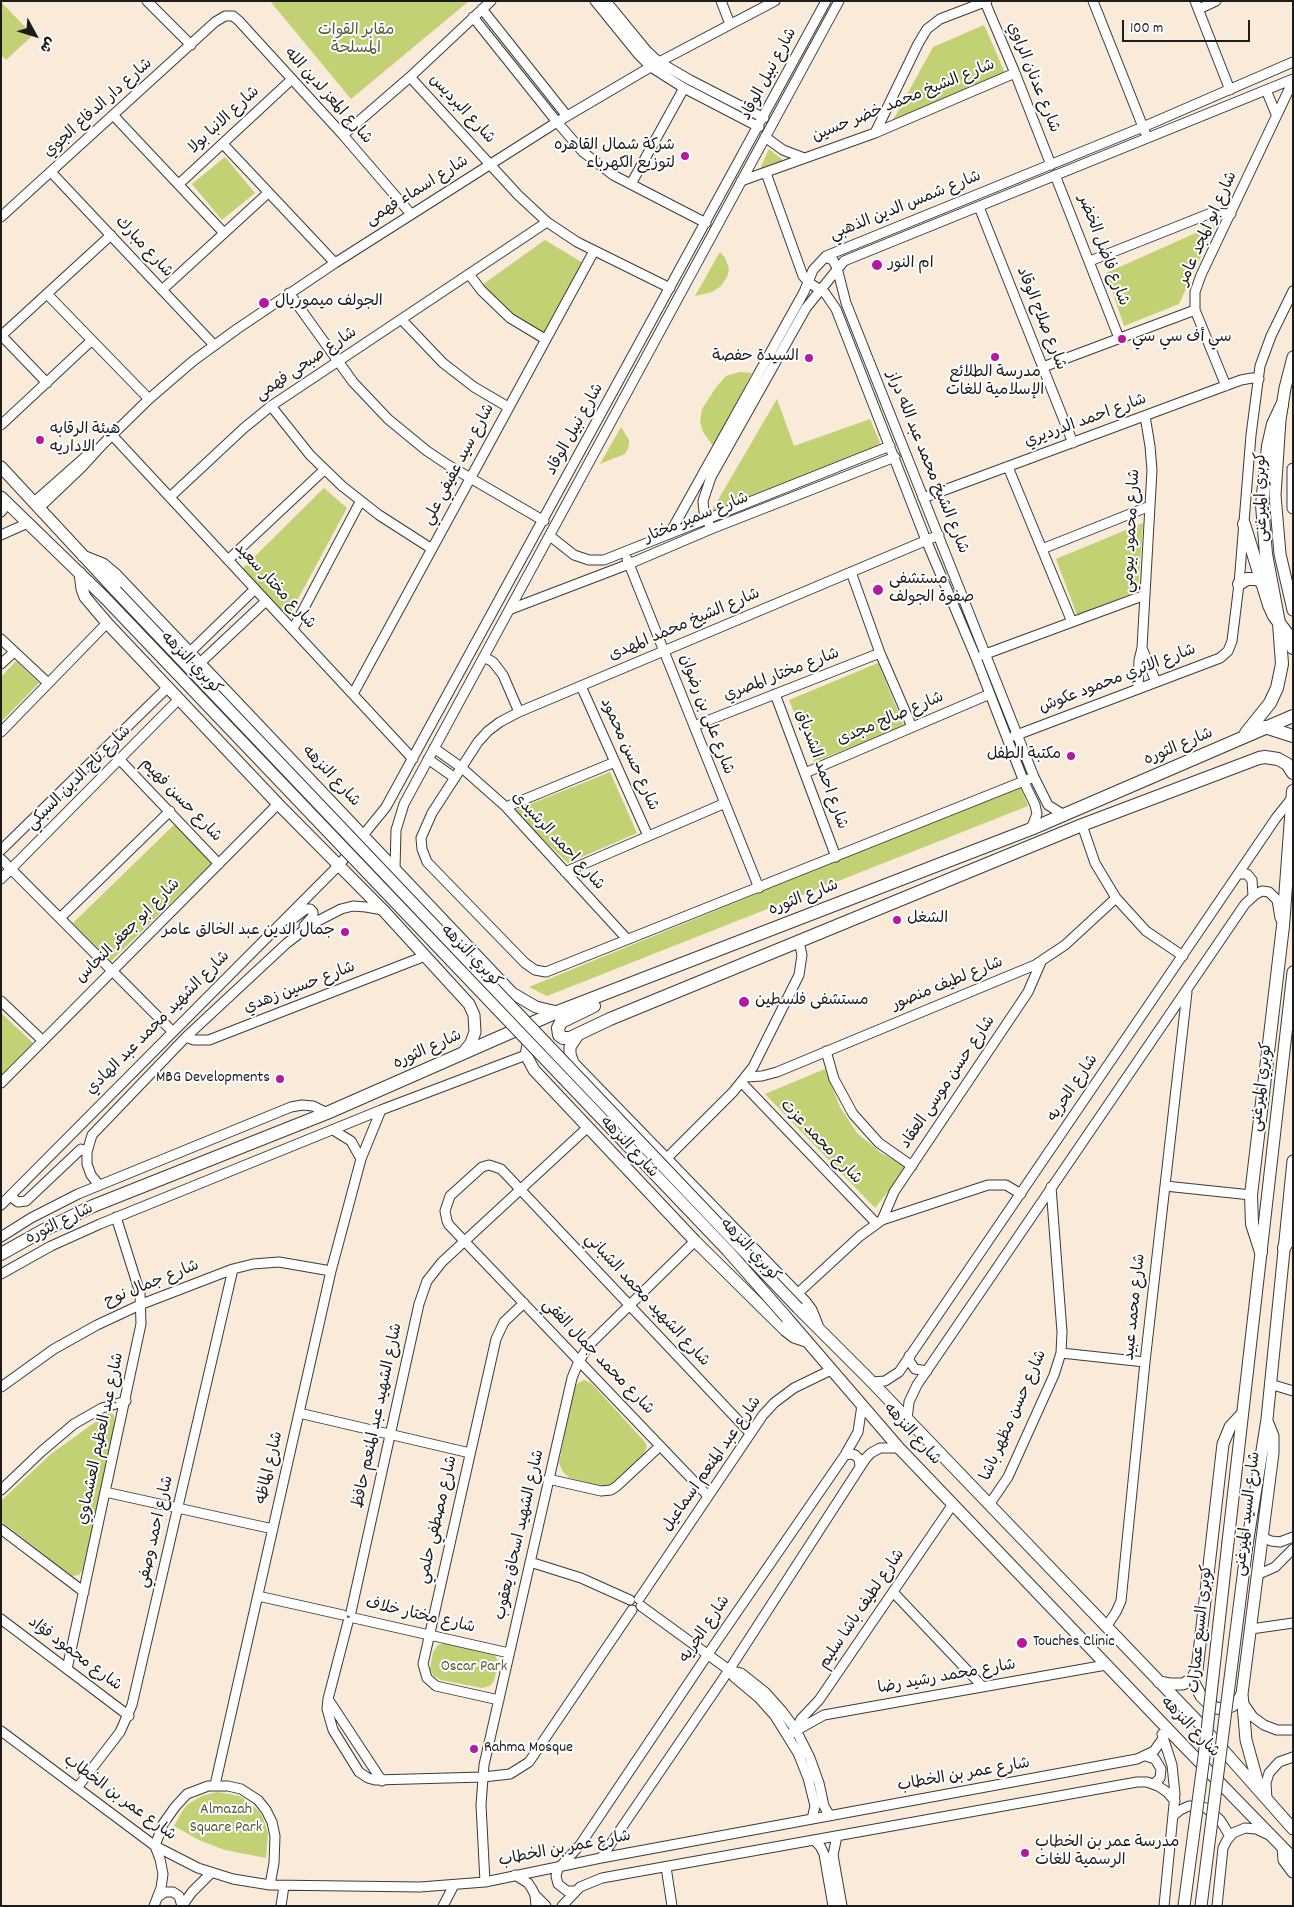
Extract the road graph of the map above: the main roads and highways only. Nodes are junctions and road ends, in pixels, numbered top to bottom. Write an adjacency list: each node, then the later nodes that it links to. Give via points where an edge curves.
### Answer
1 (1293, 357): 2 (main road)
2 (1282, 405): 13 (main road, كوبري الميرغنى, via 1275,486 1276,520); 14 (highway, via 1274,420 1268,446 1262,505 1266,554)
3 (1, 467): 8 (main road, شارع النزهه)
4 (1293, 469): 6 (main road, كوبري الميرغنى)
5 (3, 504): 9 (main road, via 28,523)
6 (1293, 508)
7 (1244, 524): 10 (highway)
8 (83, 556): 12 (main road, شارع النزهه); 23 (main road, شارع النزهه, via 110,569)
9 (80, 573): 26 (main road, via 85,596 107,623); 41 (main road, كوبري النزهه, bridge, via 728,1252)
10 (1260, 581): 11 (highway, via 1246,579); 14 (highway, via 1270,609)
11 (1239, 584)
12 (116, 591): 40 (main road, كوبري النزهه, bridge)
13 (1293, 610)
14 (1280, 623): 15 (highway); 19 (highway, via 1282,664 1276,688 1265,710)
15 (1293, 648)
16 (1293, 716): 17 (highway, شارع الثوره)
17 (1265, 727): 18 (highway); 19 (highway, شارع الثوره)
18 (1293, 736)
19 (1241, 739): 28 (highway, شارع الثوره, via 1064,816)
20 (1291, 767): 31 (highway, via 1271,757 1259,758 1082,825)
21 (1293, 791): 22 (highway)
22 (1292, 798): 25 (highway)
23 (464, 942): 26 (main road, via 451,961); 29 (main road, شارع النزهه, via 517,997 536,1007)
24 (1293, 948): 25 (highway)
25 (1280, 952): 38 (highway, via 1251,1195 1252,1224)
26 (435, 967): 32 (main road, via 469,1004 474,1015 475,1032)
27 (1293, 972): 38 (main road, كوبري الميرغنى)
28 (611, 991): 29 (highway, شارع الثوره); 31 (highway, via 601,1003 559,1023 558,1032 563,1038)
29 (557, 1012): 30 (highway, شارع الثوره)
30 (541, 1019): 32 (highway, شارع الثوره); 34 (main road, شارع النزهه, via 528,1037 526,1055 534,1070)
31 (578, 1035): 33 (main road, شارع النزهه, via 570,1047 571,1060)
32 (464, 1053): 39 (highway, شارع الثوره, via 327,1113 93,1206)
33 (608, 1099): 34 (main road, via 596,1098 588,1102 582,1110); 40 (main road, شارع النزهه, via 797,1294 811,1310)
34 (584, 1125): 41 (main road, شارع النزهه, via 785,1330)
35 (1293, 1161): 37 (main road, شارع السيد الميرغنى)
36 (1293, 1232): 37 (highway)
37 (1284, 1248): 43 (main road, شارع السيد الميرغنى)
38 (1260, 1252): 42 (main road)
39 (1, 1254)
40 (818, 1329): 45 (main road, شارع النزهه)
41 (808, 1342): 49 (main road, شارع النزهه, via 899,1448)
42 (1242, 1414): 44 (main road, شارع السيد الميرغنى, via 1230,1427 1223,1444 1198,1667); 52 (main road, كوبرى السبع عمارات, bridge)
43 (1266, 1419): 46 (main road, شارع السيد الميرغنى, via 1273,1436 1273,1448); 53 (main road, كوبرى السبع عمارات, bridge)
44 (1192, 1679): 45 (main road, via 1176,1684); 46 (main road, via 1200,1696 1216,1708 1232,1706)
45 (1159, 1682): 47 (main road, شارع النزهه)
46 (1242, 1697): 47 (main road, شارع السيد الميرغنى, via 1246,1740)
47 (1264, 1795): 48 (main road, شارع النزهه)
48 (1293, 1829)
49 (1283, 1848): 50 (main road); 51 (main road, شارع النزهه, via 1284,1860)
50 (1293, 1858)
51 (1293, 1872)
52 (1184, 1906)
53 (1200, 1906)

